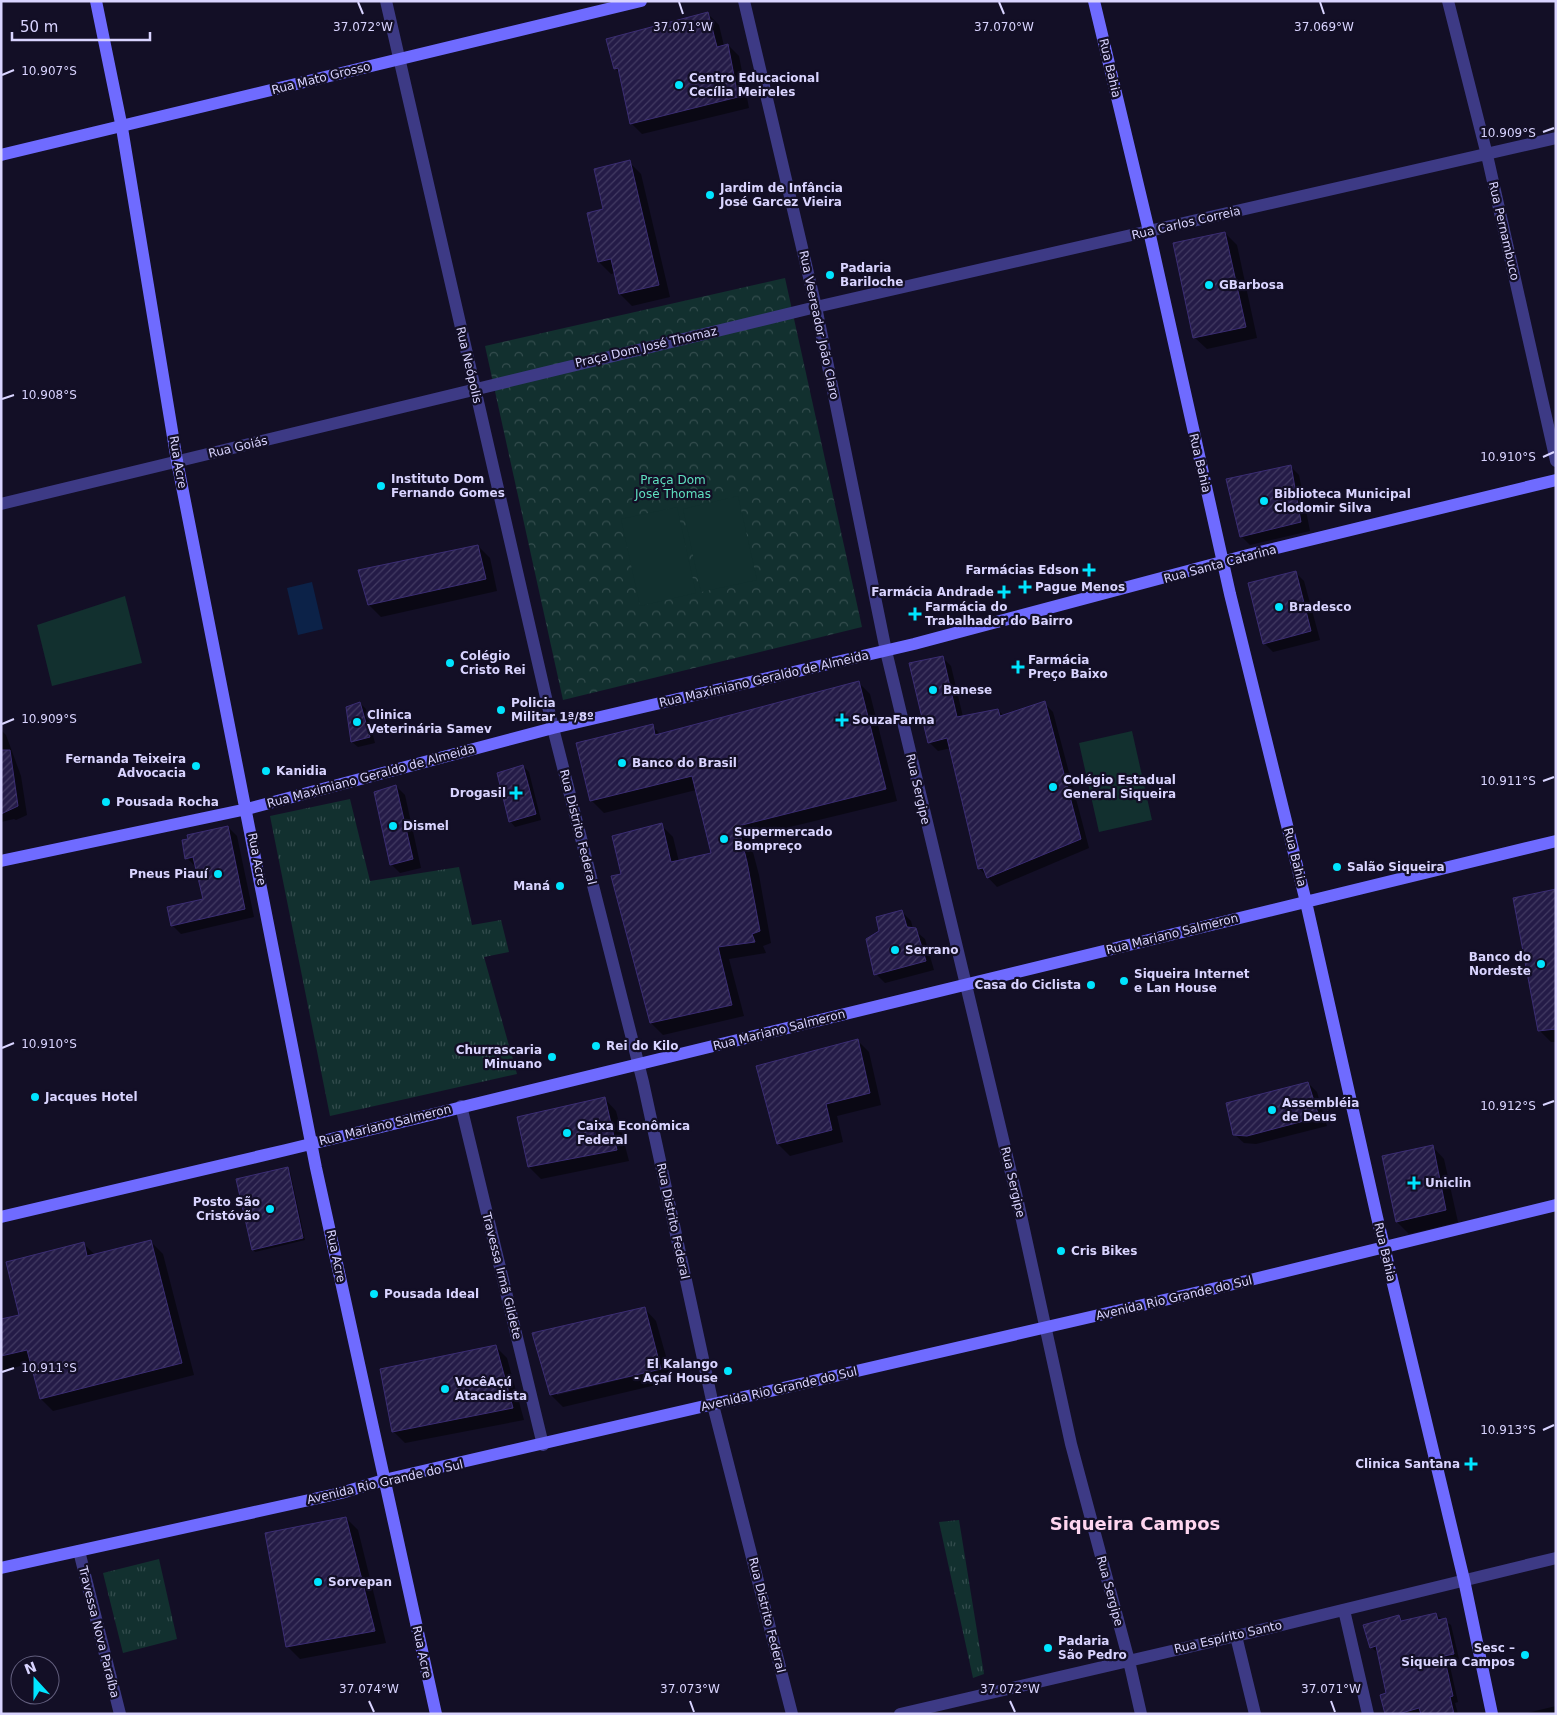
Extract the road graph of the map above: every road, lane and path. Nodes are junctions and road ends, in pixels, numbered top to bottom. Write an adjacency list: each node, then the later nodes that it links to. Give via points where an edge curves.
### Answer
1 (96, 1): 8 (main road, Rua Acre)
2 (386, 1): 7 (street, Rua Neópolis)
3 (641, 1): 7 (main road, Rua Mato Grosso)
4 (744, 1): 13 (street, Rua Veereador João Claro)
5 (1094, 1): 12 (main road, Rua Bahia)
6 (1448, 1): 11 (street, Rua Pernambuco)
7 (400, 59): 8 (main road, Rua Mato Grosso); 14 (street, Rua Neópolis)
8 (122, 128): 10 (main road, Rua Mato Grosso); 15 (main road, Rua Acre)
9 (1556, 138): 11 (street, Rua Carlos Correia)
10 (1, 155)
11 (1487, 155): 12 (street, Rua Carlos Correia); 16 (street, Rua Pernambuco)
12 (1149, 231): 13 (street, Rua Carlos Correia); 19 (main road, Rua Bahia)
13 (816, 306): 14 (street, Praça Dom José Thomaz); 20 (street, Rua Veereador João Claro)
14 (475, 388): 15 (street, Rua Goiás); 21 (street, Rua Neópolis)
15 (177, 461): 18 (street, Rua Goiás); 22 (main road, Rua Acre)
16 (1556, 461)
17 (1556, 480): 19 (main road, Rua Santa Catarina)
18 (1, 504)
19 (1223, 562): 20 (main road, Rua Santa Catarina); 25 (main road, Rua Bahia)
20 (886, 651): 21 (main road, Rua Maximiano Geraldo de Almeida); 26 (street, Rua Sergipe)
21 (553, 728): 22 (main road, Rua Maximiano Geraldo de Almeida); 27 (street, Rua Distrito Federal)
22 (248, 809): 24 (main road, Rua Maximiano Geraldo de Almeida); 29 (main road, Rua Acre)
23 (1556, 841): 25 (main road, Rua Mariano Salmeron)
24 (1, 861)
25 (1306, 902): 26 (main road, Rua Mariano Salmeron); 32 (main road, Rua Bahia)
26 (965, 985): 27 (main road, Rua Mariano Salmeron); 33 (street, Rua Sergipe)
27 (638, 1064): 28 (main road, Rua Mariano Salmeron); 34 (street, Rua Distrito Federal)
28 (461, 1106): 29 (main road, Rua Mariano Salmeron); 35 (street, Travessa Irmã Gildete)
29 (312, 1144): 31 (main road, Rua Mariano Salmeron); 36 (main road, Rua Acre)
30 (1556, 1205): 32 (main road, Avenida Rio Grande do Sul)
31 (1, 1217)
32 (1384, 1247): 33 (main road, Avenida Rio Grande do Sul); 40 (main road, Rua Bahia)
33 (1046, 1327): 34 (main road, Avenida Rio Grande do Sul); 43 (street, Rua Sergipe, via 1071,1444)
34 (713, 1405): 35 (main road, Avenida Rio Grande do Sul); 46 (street, Rua Distrito Federal)
35 (543, 1445): 36 (main road, Avenida Rio Grande do Sul)
36 (384, 1480): 37 (main road, Avenida Rio Grande do Sul); 45 (main road, Rua Acre)
37 (78, 1551): 39 (main road, Avenida Rio Grande do Sul); 44 (street, Travessa Nova Paraíba)
38 (1556, 1558): 40 (street, Rua Espírito Santo)
39 (1, 1568)
40 (1464, 1580): 41 (street, Rua Espírito Santo); 51 (main road, Rua Bahia)
41 (1344, 1610): 42 (street, Rua Espírito Santo); 50 (street)
42 (1236, 1636): 43 (street, Rua Espírito Santo); 49 (street)
43 (1129, 1660): 47 (street, Rua Espírito Santo); 48 (street, Rua Sergipe)
44 (120, 1714)
45 (436, 1714)
46 (792, 1714)
47 (900, 1714)
48 (1141, 1714)
49 (1255, 1714)
50 (1368, 1714)
51 (1492, 1714)

